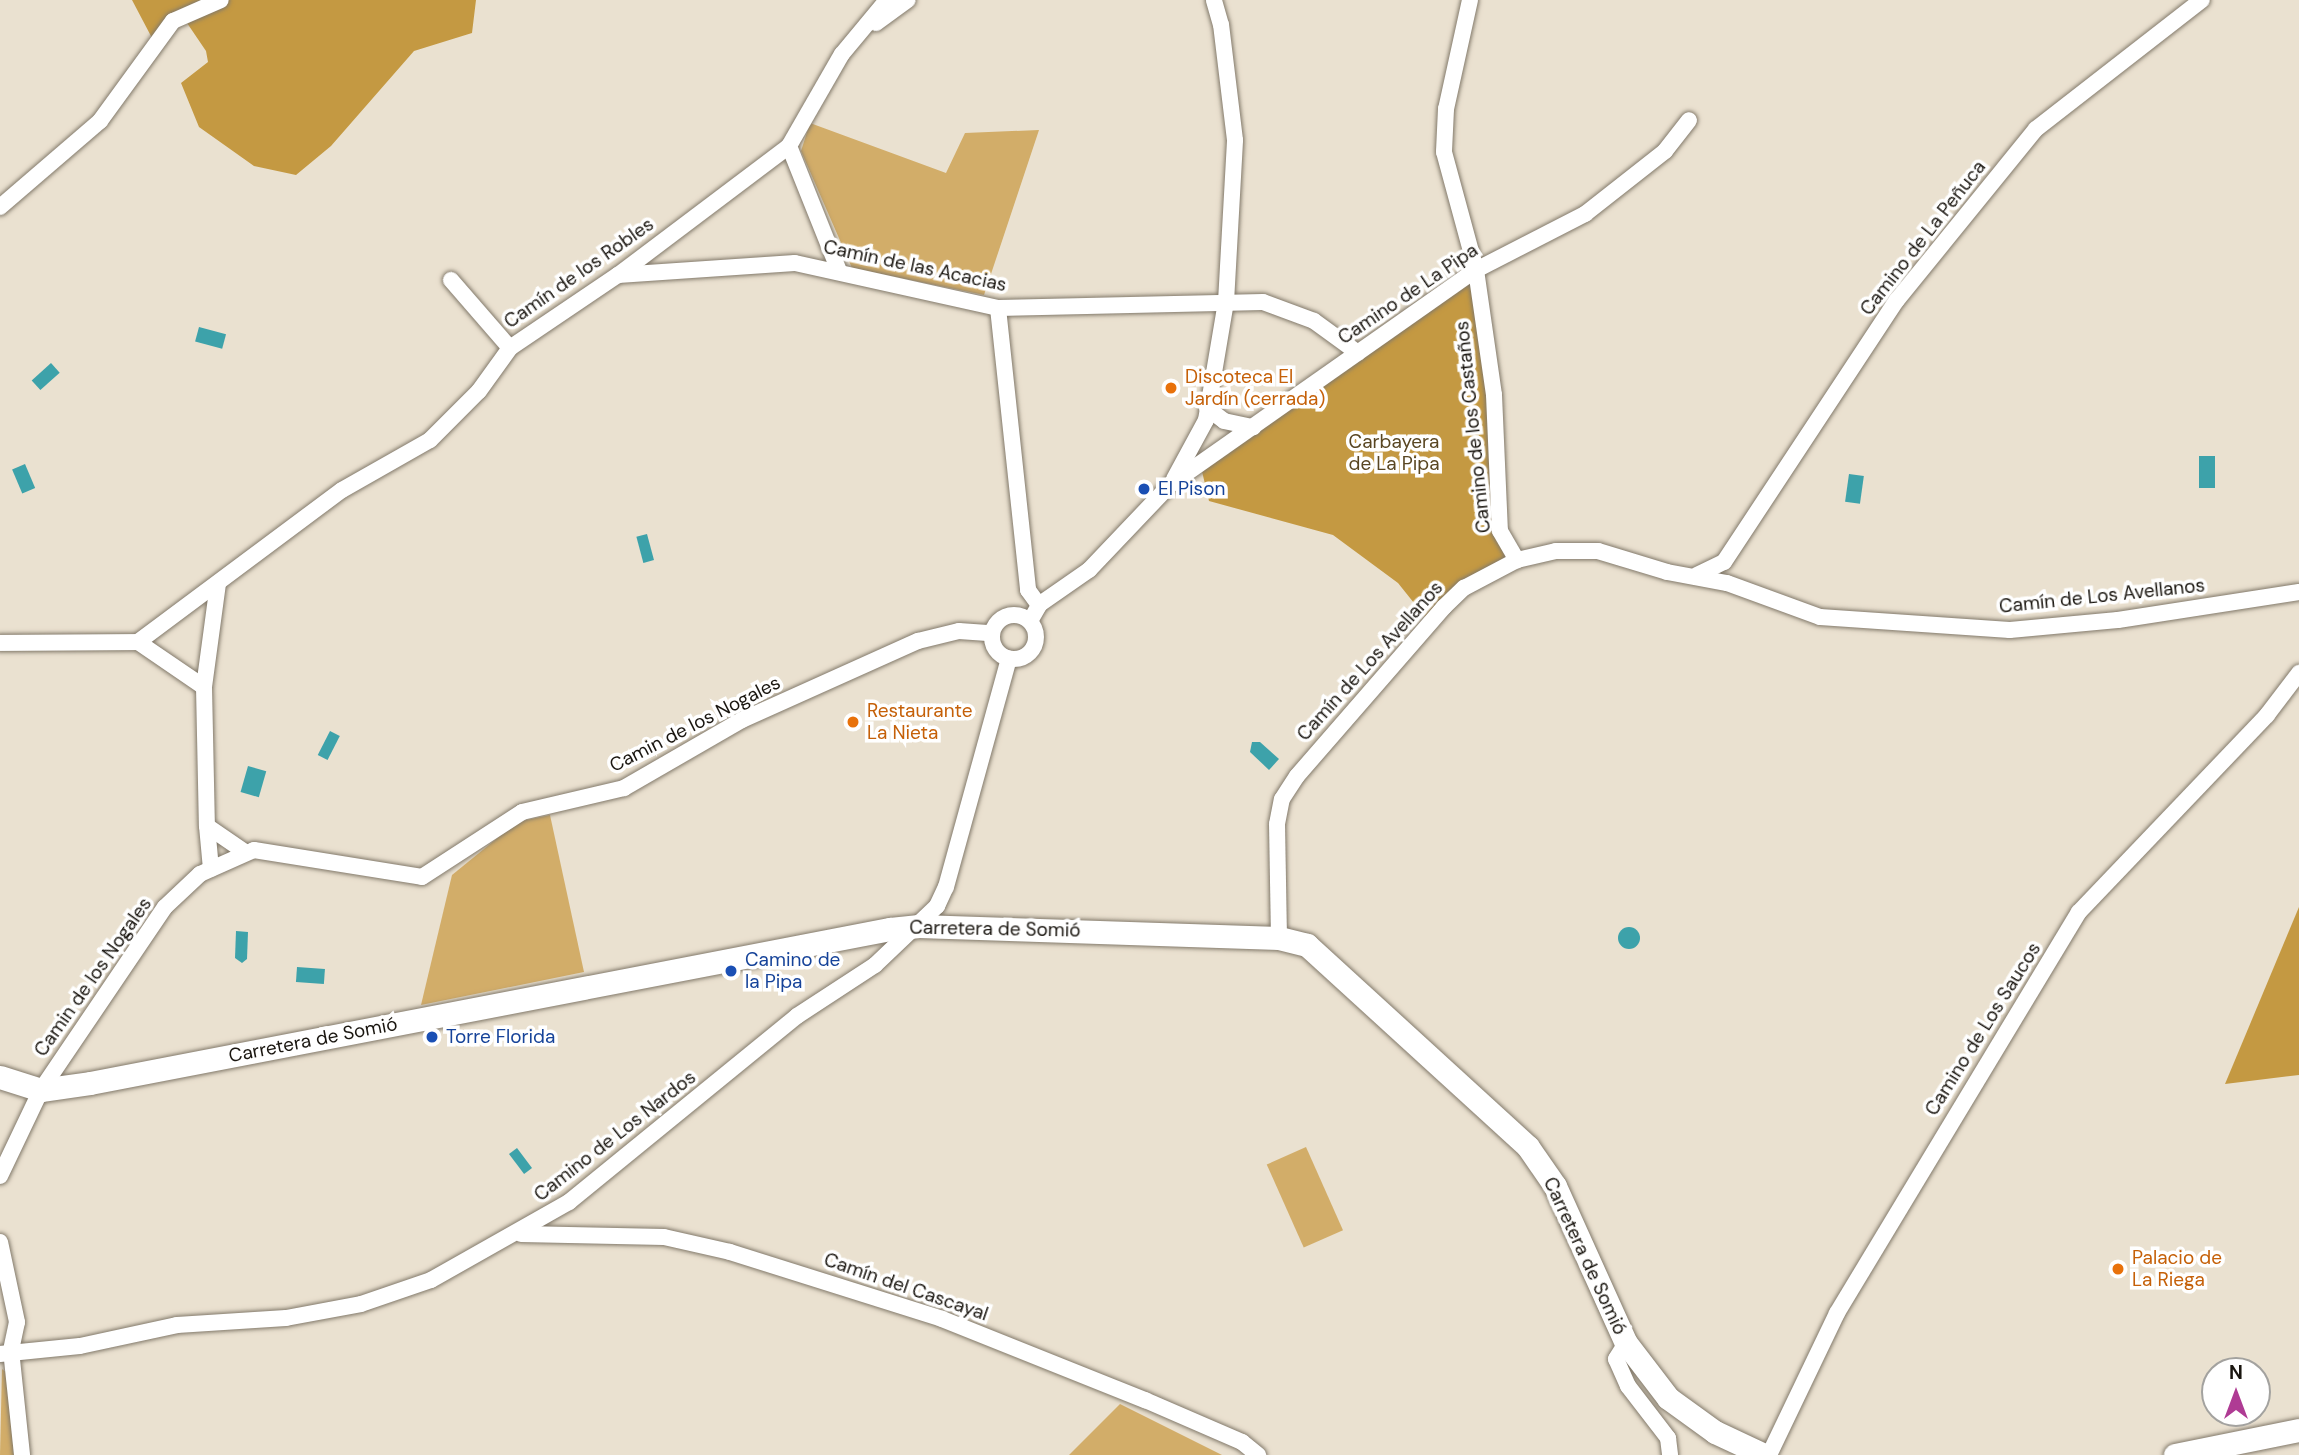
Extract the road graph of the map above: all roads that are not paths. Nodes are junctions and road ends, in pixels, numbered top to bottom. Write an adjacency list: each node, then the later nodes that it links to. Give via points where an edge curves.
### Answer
1 (221, 0): 10 (street, via 173,21 100,121)
2 (887, 0): 7 (street, Camín de los Robles)
3 (908, 0): 7 (street)
4 (1214, 0): 15 (street, via 1222,25 1235,140)
5 (1470, 0): 11 (street, Camino de los Castaños, via 1446,109 1444,152)
6 (2202, 0): 23 (street, Camino de La Peñuca, via 2036,130 1897,300 1724,562)
7 (862, 33): 9 (street, Camín de los Robles, via 821,86)
8 (1689, 120): 11 (street, Camino de La Pipa, via 1665,150 1585,214)
9 (789, 146): 12 (street); 13 (street, Camín de los Robles)
10 (0, 207)
11 (1476, 270): 18 (street, Camino de La Pipa); 22 (street, Camino de los Castaños, via 1494,395 1500,531)
12 (839, 271): 13 (street, Camín de las Acacias, via 795,263); 16 (street, Camín de las Acacias)
13 (618, 275): 17 (street, Camín de los Robles)
14 (451, 281): 17 (street)
15 (1226, 302): 16 (street, Camín de las Acacias); 18 (street, Camín de las Acacias, via 1263,302 1293,310); 19 (street)
16 (998, 308): 26 (street, via 1028,590)
17 (510, 348): 24 (street, Camín de los Robles, via 479,391 430,440 342,490)
18 (1358, 353): 20 (street, Camino de La Pipa)
19 (1207, 408): 20 (street, via 1224,421); 21 (street, via 1206,420)
20 (1253, 427): 21 (street, Camino de La Pipa)
21 (1171, 484): 26 (street, Camino de La Pipa, via 1089,570)
22 (1517, 559): 23 (street, Camín de Los Avellanos, via 1556,551 1598,551 1667,572); 38 (street, Camín de Los Avellanos, via 1464,588 1444,607 1282,799 1277,824)
23 (1698, 575): 25 (street, Camín de Los Avellanos, via 1820,617 2010,630 2118,620)
24 (218, 583): 29 (street, Camín de los Robles); 33 (street)
25 (2299, 593)
26 (1039, 605): 27 (street, Camino de La Pipa)
27 (1030, 621): 28 (street, via 1007,615); 31 (street, via 1036,634 1034,648 1023,657)
28 (991, 633): 31 (street, via 999,653); 35 (street, Camin de los Nogales, via 959,631 918,641 742,720 624,788 522,811 422,877)
29 (138, 642): 30 (street); 33 (street)
30 (0, 643)
31 (1009, 659): 37 (street, via 946,887)
32 (2299, 673): 51 (street, Camino de Los Saucos, via 2267,715 2079,912 1837,1313)
33 (204, 687): 34 (street)
34 (207, 826): 35 (street); 36 (street)
35 (245, 852): 36 (street, Camin de los Nogales)
36 (211, 869): 40 (street, Camin de los Nogales, via 165,907)
37 (919, 926): 38 (street, Carretera de Somió); 40 (street, Carretera de Somió); 43 (street, Camino de Los Nardos, via 874,965 797,1016 569,1202)
38 (1279, 938): 45 (street, Carretera de Somió, via 1307,945 1528,1147 1555,1186)
39 (0, 1077): 40 (street, Carretera de Somió)
40 (41, 1090): 41 (street, Camin de los Nogales)
41 (6, 1154): 42 (street, Camin de los Nogales)
42 (0, 1176)
43 (520, 1234): 46 (street, Camino de Los Nardos, via 431,1280 361,1304 286,1318 177,1325 80,1346); 49 (street, Camín del Cascayal, via 664,1237 730,1252 942,1319 1145,1400 1242,1442)
44 (0, 1242): 46 (street, via 17,1322)
45 (1626, 1343): 50 (street, via 1616,1359 1628,1386 1668,1438); 51 (street, Carretera de Somió, via 1668,1398 1715,1432)
46 (6, 1352): 48 (street)
47 (2299, 1430): 52 (street)
48 (22, 1455)
49 (1258, 1455)
50 (1670, 1455)
51 (1767, 1455)
52 (2175, 1455)

